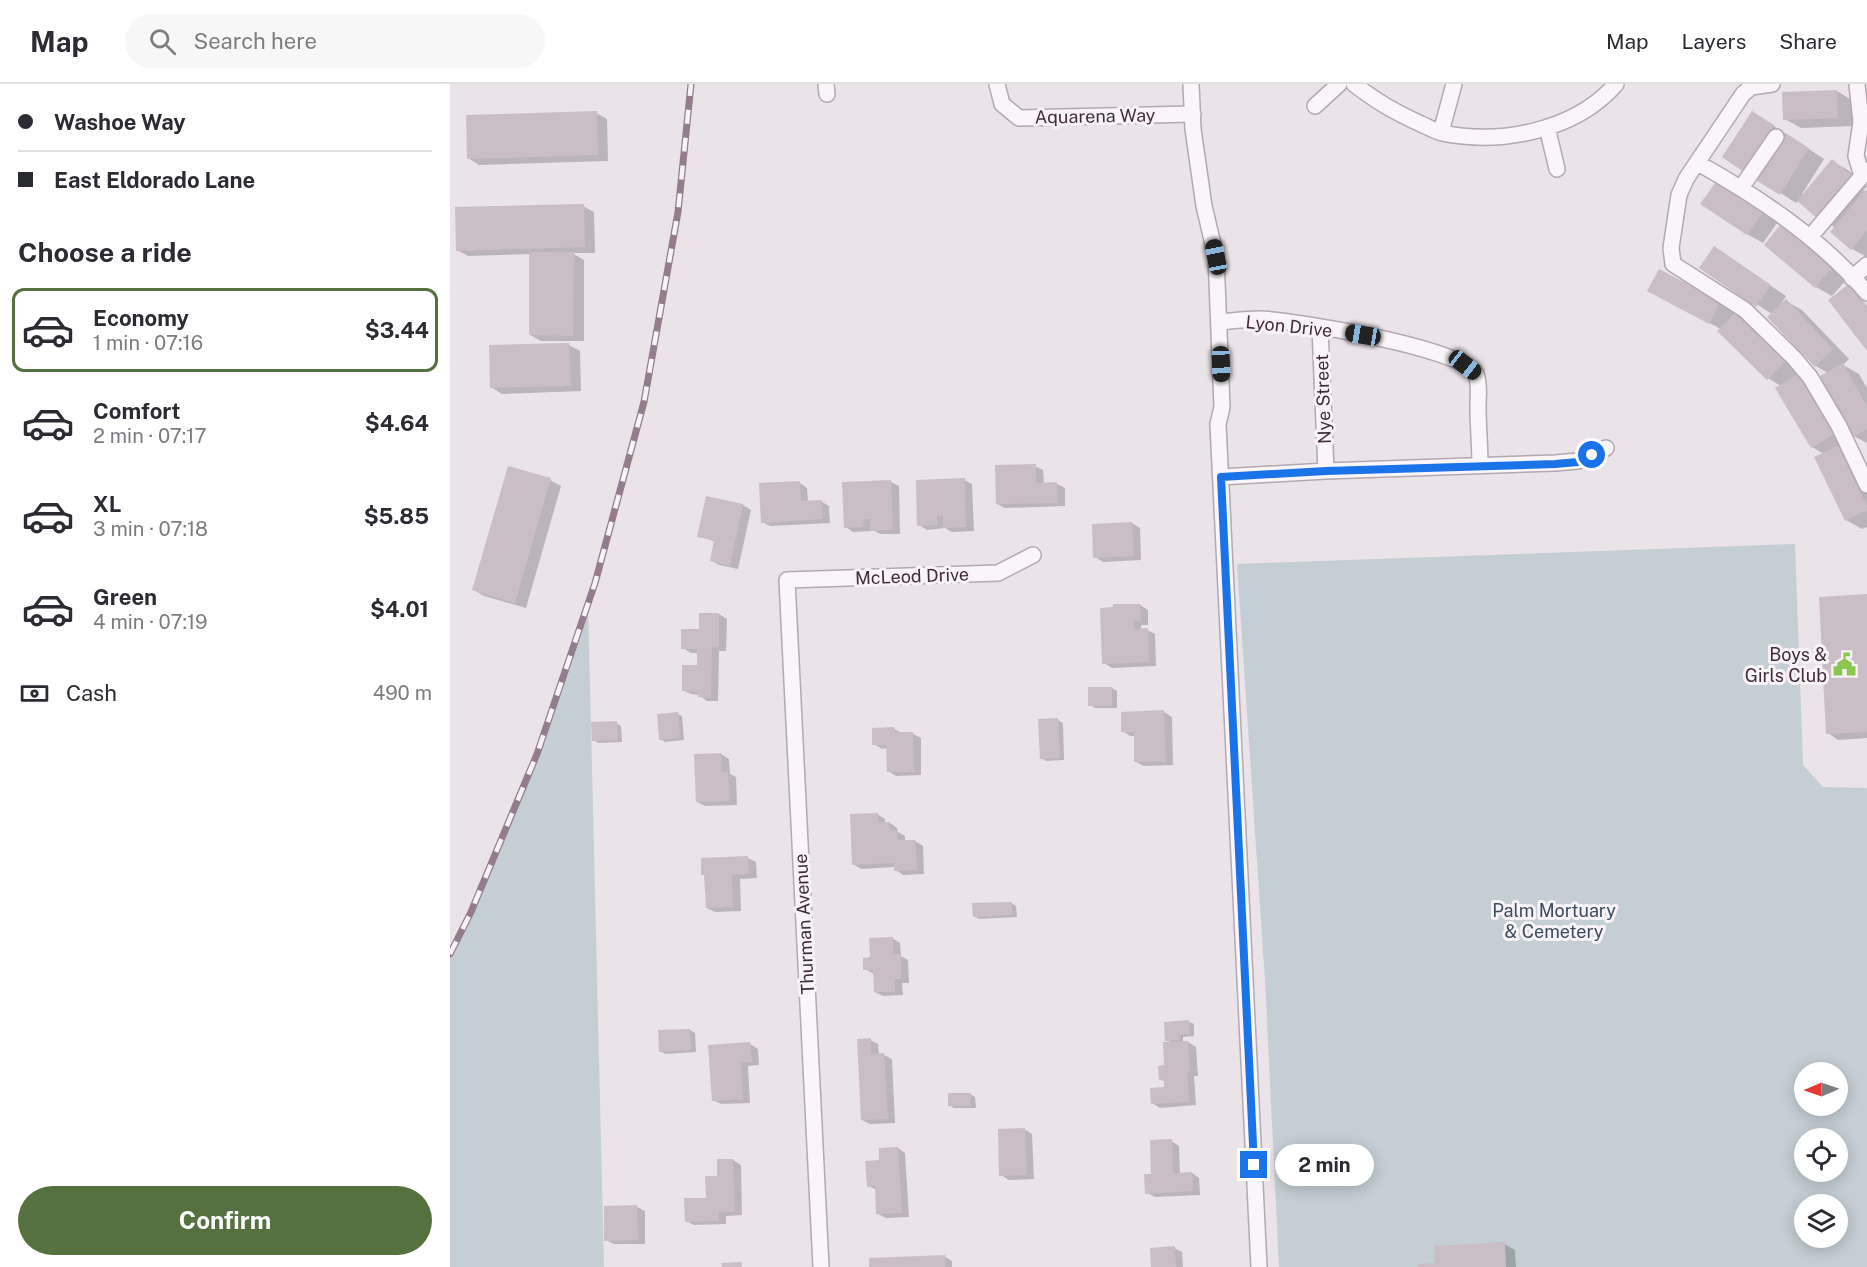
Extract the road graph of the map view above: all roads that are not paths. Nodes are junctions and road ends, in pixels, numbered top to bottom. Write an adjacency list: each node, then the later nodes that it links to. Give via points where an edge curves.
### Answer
1 (997, 84): 10 (street, Aquarena Way, via 1002,104 1019,118)
2 (1191, 84): 10 (street)
3 (1339, 84): 9 (street)
4 (1354, 84): 12 (street, via 1391,111)
5 (1454, 84): 12 (street)
6 (1616, 84): 11 (street, via 1578,114)
7 (1772, 84): 14 (street, via 1751,87 1743,94)
8 (1857, 84): 16 (street, via 1861,122 1856,156)
9 (1315, 106)
10 (1193, 114): 22 (street, via 1216,257)
11 (1547, 127): 12 (street, via 1483,137); 15 (street)
12 (1441, 132)
13 (1776, 137): 17 (street)
14 (1698, 163): 17 (street); 28 (street, via 1679,195 1671,248 1673,264 1745,310 1794,358 1839,426)
15 (1557, 169)
16 (1865, 173): 18 (street)
17 (1741, 188): 18 (street)
18 (1810, 237): 20 (street)
19 (1867, 265): 20 (street)
20 (1852, 278): 21 (street)
21 (1867, 293)
22 (1219, 322): 23 (street, Lyon Drive, via 1260,319); 27 (street)
23 (1320, 328): 25 (street, Lyon Drive, via 1407,345 1453,359 1475,373 1479,391); 26 (street, Nye Street)
24 (1606, 448): 25 (street, via 1578,462)
25 (1480, 466): 26 (street)
26 (1326, 471): 27 (street)
27 (1221, 477): 32 (street)
28 (1867, 485)
29 (1033, 555): 30 (street, McLeod Drive, via 998,573)
30 (787, 580): 31 (street, Thurman Avenue)
31 (821, 1267)
32 (1259, 1267)

